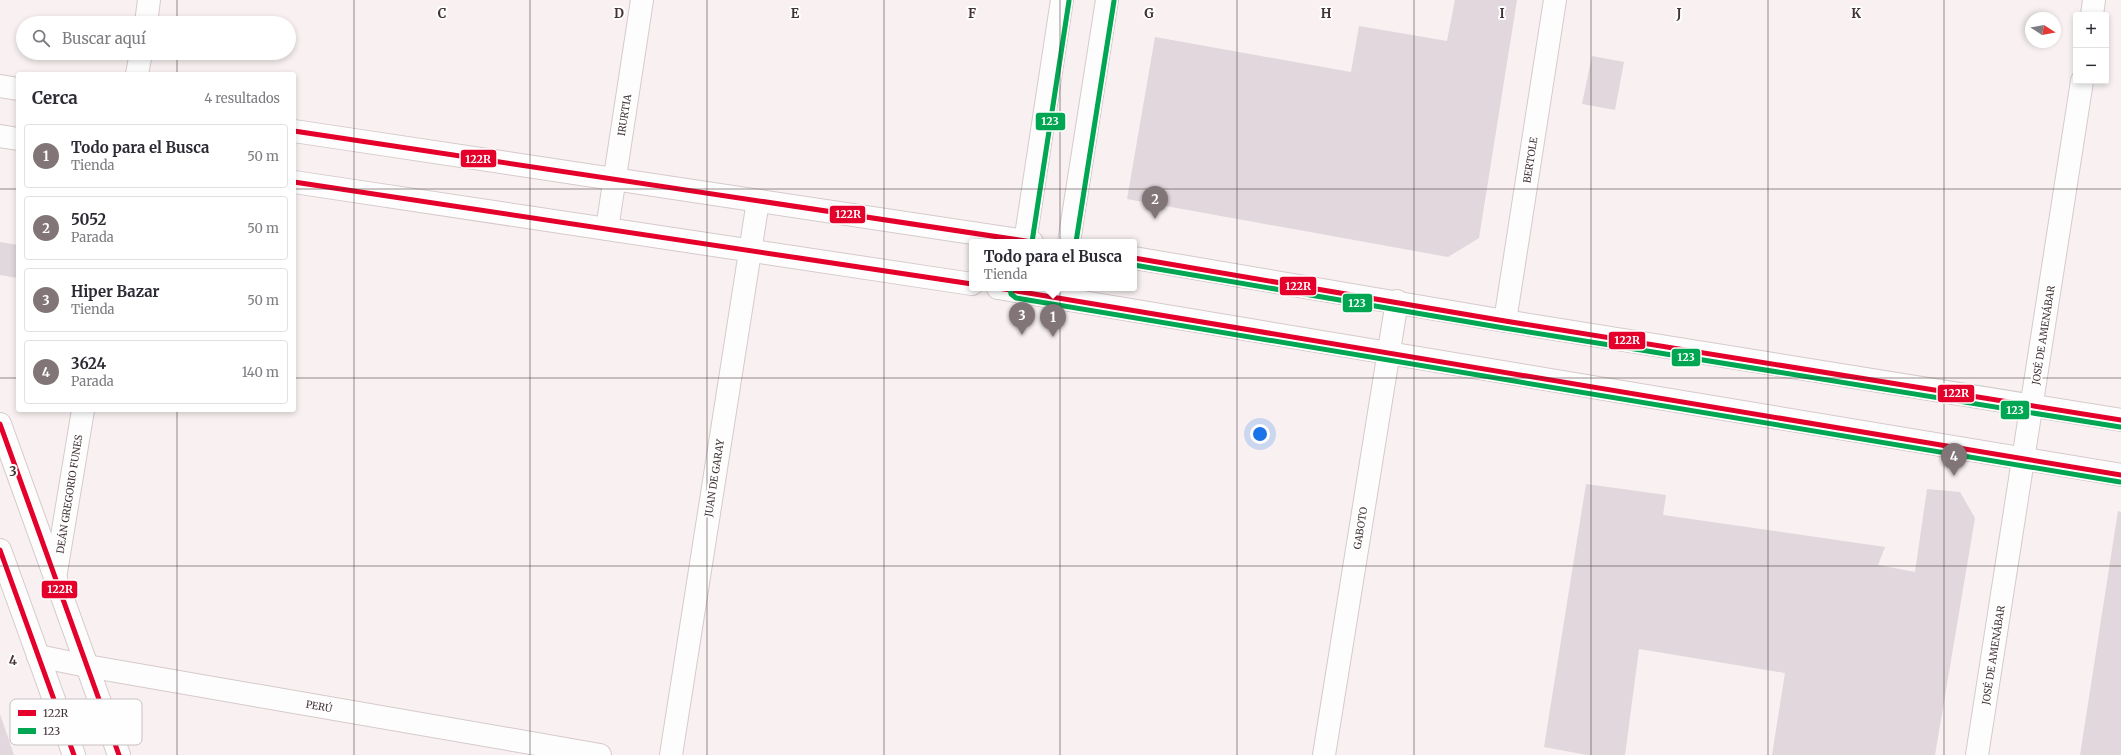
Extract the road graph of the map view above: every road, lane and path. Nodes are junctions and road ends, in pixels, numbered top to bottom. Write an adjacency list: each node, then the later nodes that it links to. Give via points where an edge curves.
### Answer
1 (149, 0): 8 (main road)
2 (642, 0): 17 (main road, IRURTIA)
3 (1062, 0): 22 (main road)
4 (1107, 0): 23 (main road)
5 (1555, 0): 30 (main road, BERTOLE)
6 (2094, 0): 7 (main road)
7 (2092, 12)
8 (147, 16)
9 (140, 60): 10 (main road)
10 (137, 72)
11 (2082, 84): 32 (main road, JOSÉ DE AMENÁBAR)
12 (0, 86): 13 (main road)
13 (16, 89)
14 (296, 131): 17 (main road)
15 (0, 136): 16 (main road)
16 (16, 139)
17 (615, 179): 19 (main road); 20 (main road, IRURTIA)
18 (296, 182): 20 (main road)
19 (758, 201): 21 (main road); 24 (main road, JUAN DE GARAY)
20 (607, 229): 24 (main road)
21 (1007, 239)
22 (1027, 239)
23 (1069, 239)
24 (750, 250): 26 (main road); 49 (main road, JUAN DE GARAY)
25 (1137, 258): 29 (main road)
26 (969, 284)
27 (1036, 291): 28 (main road)
28 (1061, 293): 31 (main road)
29 (1397, 301): 30 (main road); 31 (main road, GABOTO)
30 (1505, 321): 32 (main road)
31 (1388, 352): 36 (main road); 50 (main road, GABOTO)
32 (2032, 406): 34 (main road); 36 (main road, JOSÉ DE AMENÁBAR)
33 (83, 412): 39 (main road, DEÁN GREGORIO FUNES)
34 (2121, 420)
35 (0, 424): 39 (main road)
36 (2024, 459): 37 (main road); 51 (main road, JOSÉ DE AMENÁBAR)
37 (2121, 475)
38 (0, 550): 40 (main road)
39 (56, 578): 41 (main road)
40 (38, 656): 41 (main road, PERÚ); 42 (main road)
41 (87, 666): 43 (main road); 48 (main road, PERÚ)
42 (54, 699)
43 (99, 699)
44 (70, 745): 46 (main road)
45 (115, 745): 47 (main road)
46 (74, 755)
47 (119, 755)
48 (600, 755)
49 (671, 755)
50 (1324, 755)
51 (1977, 755)

